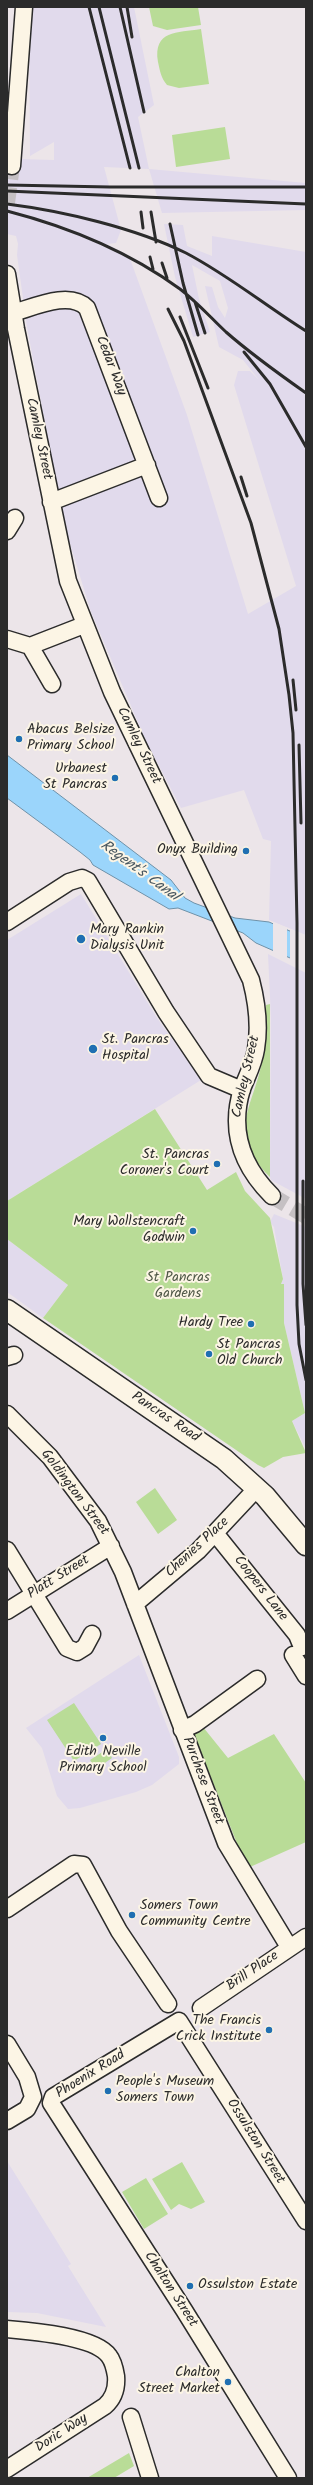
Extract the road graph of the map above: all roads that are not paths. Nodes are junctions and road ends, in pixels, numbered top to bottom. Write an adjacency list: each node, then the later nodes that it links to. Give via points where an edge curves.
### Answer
1 (24, 7): 2 (street)
2 (12, 166)
3 (7, 274): 4 (street, Camley Street)
4 (13, 313): 5 (street, Cedar Way, via 65,300 79,301 87,308); 7 (street, Camley Street)
5 (147, 465): 6 (street, Cedar Way); 7 (street)
6 (159, 498)
7 (52, 502): 8 (street, Camley Street, via 68,581)
8 (84, 625): 10 (street); 13 (street, Camley Street, via 112,692 251,980 259,1023 254,1058)
9 (7, 639): 10 (street)
10 (30, 646): 11 (street)
11 (52, 684)
12 (7, 922): 13 (street, via 69,882 82,878 88,881 166,1012 209,1076)
13 (242, 1090): 14 (street, Camley Street, via 236,1119 238,1144 252,1174)
14 (272, 1196)
15 (7, 1310): 17 (main road, Pancras Road, via 224,1459)
16 (8, 1416): 20 (street, Goldington Street, via 50,1457 98,1521)
17 (257, 1488): 18 (street, Chenies Place); 19 (main road, Pancras Road)
18 (215, 1533): 23 (street, Chenies Place); 26 (street, Coopers Lane, via 297,1635 297,1651)
19 (306, 1545)
20 (111, 1546): 22 (street, Platt Street); 23 (street, Goldington Street)
21 (7, 1550): 22 (street)
22 (35, 1593): 24 (street, Platt Street); 25 (street, via 67,1648 77,1652 85,1647)
23 (135, 1604): 28 (street, Purchese Street)
24 (7, 1611)
25 (92, 1634)
26 (306, 1676)
27 (257, 1679): 28 (street, via 195,1724)
28 (182, 1730): 31 (street, Purchese Street, via 226,1843)
29 (7, 1909): 32 (street, via 74,1864 83,1865 119,1931)
30 (306, 1937): 31 (street, Brill Place)
31 (289, 1948): 33 (street, Brill Place)
32 (168, 2004)
33 (201, 2008)
34 (179, 2021): 37 (street, Phoenix Road, via 54,2098); 39 (street, Ossulston Street)
35 (7, 2044): 36 (street, via 27,2077)
36 (33, 2100): 37 (street, Phoenix Road); 38 (street, via 27,2109)
37 (50, 2103): 44 (street, Chalton Street, via 184,2310)
38 (7, 2121)
39 (306, 2221)
40 (7, 2329): 42 (street, Doric Way, via 26,2330 80,2341 100,2348 109,2356 116,2380 114,2396 105,2406)
41 (131, 2417): 43 (street)
42 (7, 2469)
43 (150, 2478)
44 (288, 2478)

